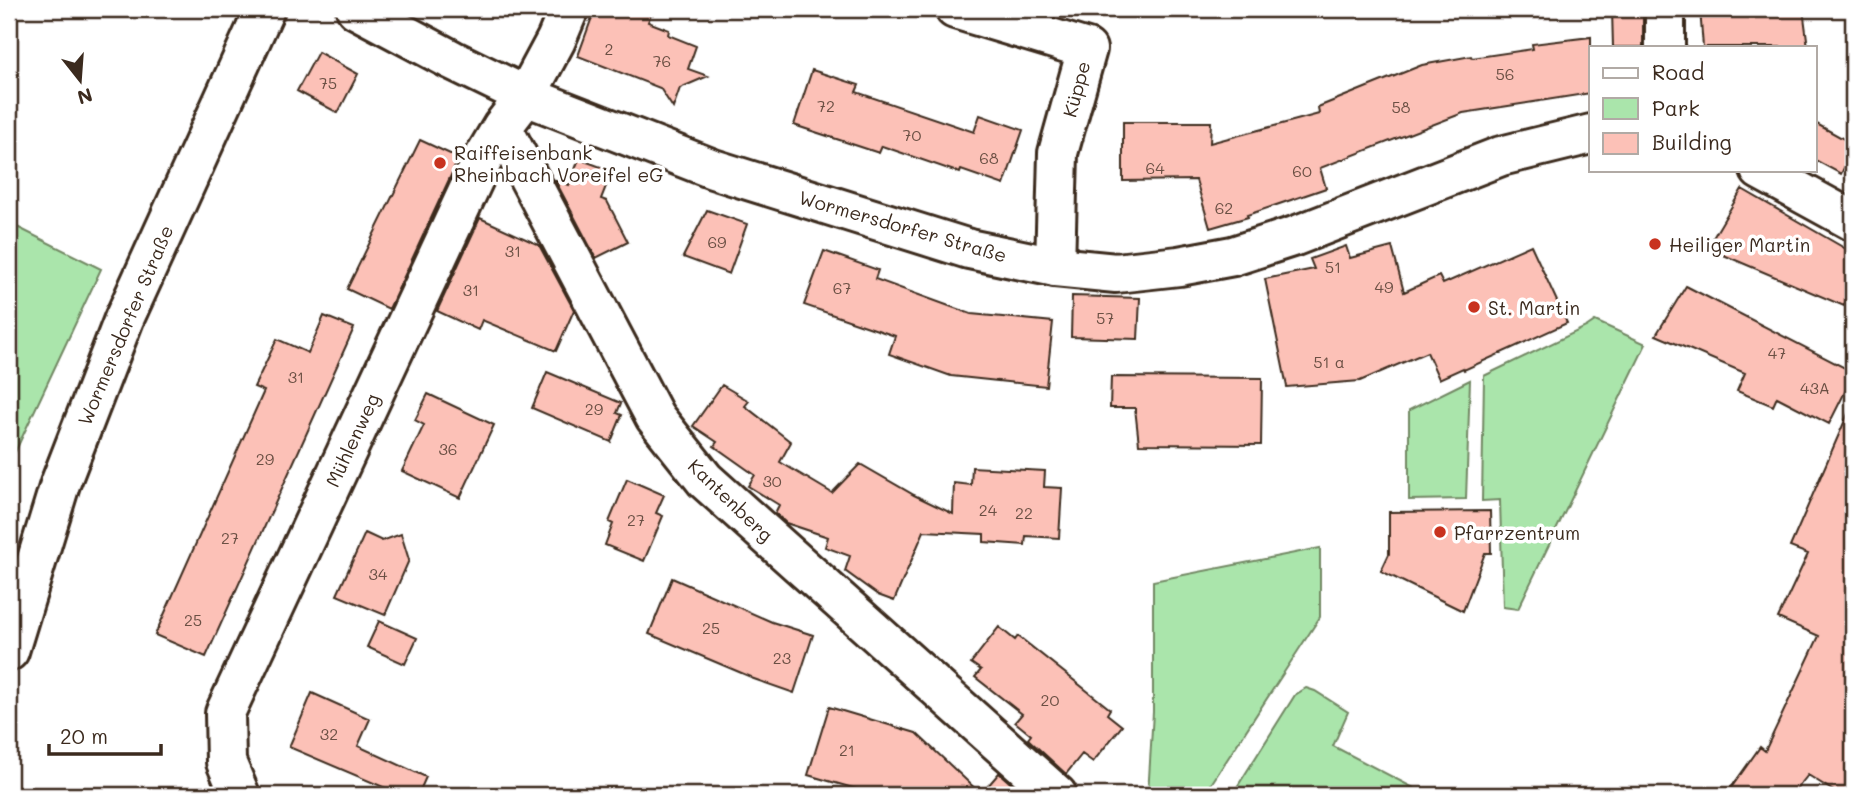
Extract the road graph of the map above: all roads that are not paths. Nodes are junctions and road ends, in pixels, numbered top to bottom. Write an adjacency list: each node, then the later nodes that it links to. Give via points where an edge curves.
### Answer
1 (265, 9): 13 (street, Wormersdorfer Straße, via 124,319 60,484)
2 (356, 9): 7 (street, Wormersdorfer Straße)
3 (569, 9): 7 (street, Mühlenweg)
4 (955, 9): 12 (street, Küppe, via 1087,49 1058,153)
5 (1665, 9): 6 (street)
6 (1665, 46)
7 (526, 96): 8 (street, Mühlenweg); 12 (street, Wormersdorfer Straße, via 713,169 969,249)
8 (502, 127): 14 (street, Mühlenweg, via 225,713 226,762); 15 (street, Kantenberg, via 654,417 705,480)
9 (1589, 134): 12 (street, Wormersdorfer Straße, via 1501,156 1233,256 1116,273)
10 (1764, 172): 11 (street)
11 (1853, 221)
12 (1055, 267)
13 (9, 651)
14 (240, 795)
15 (1057, 795)

